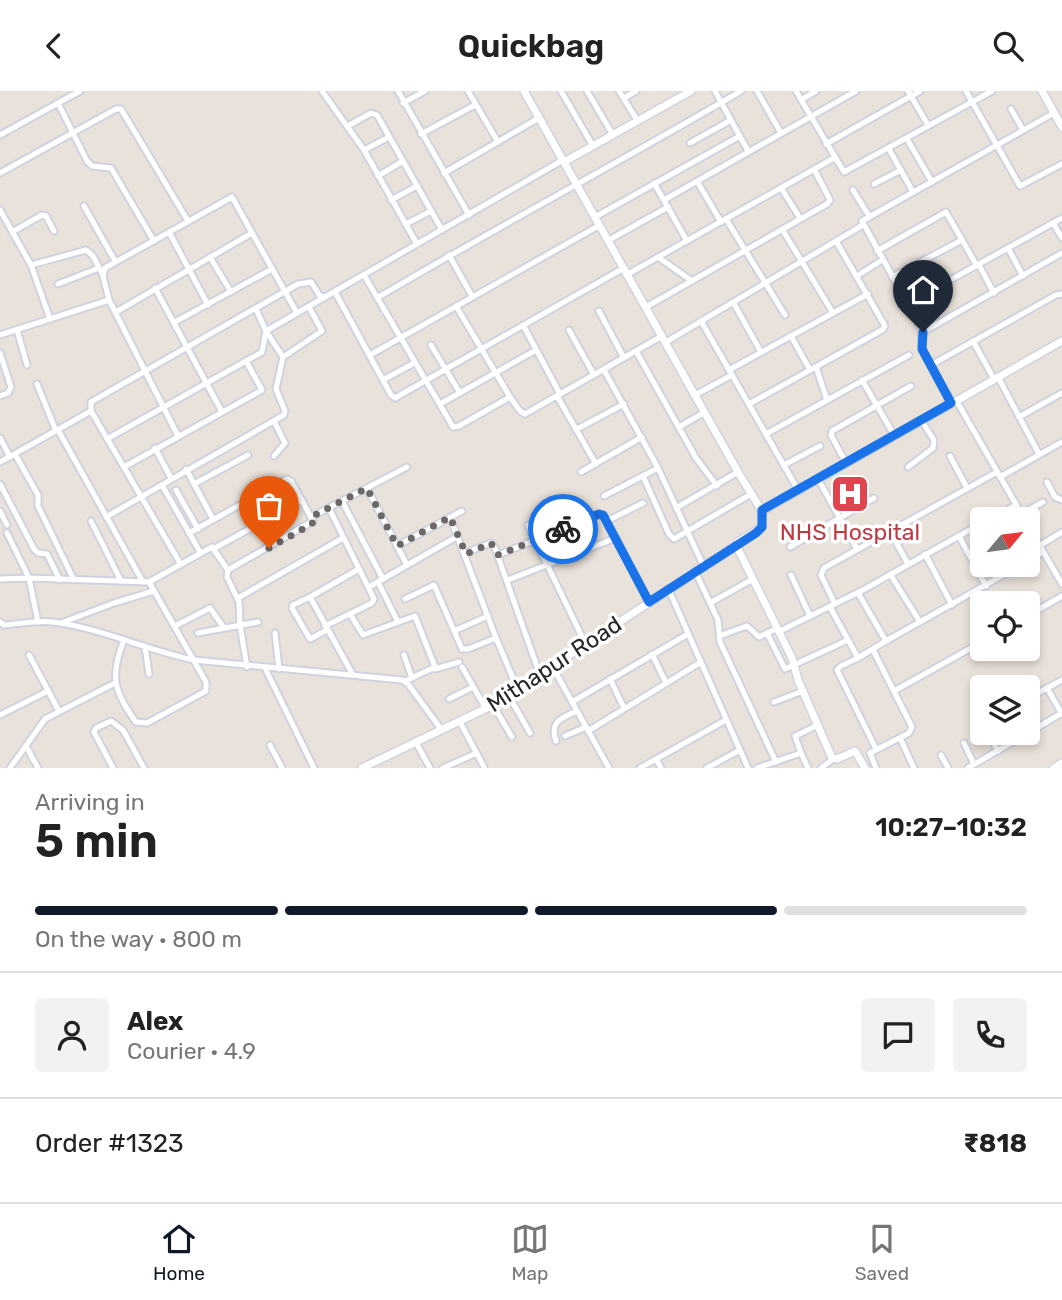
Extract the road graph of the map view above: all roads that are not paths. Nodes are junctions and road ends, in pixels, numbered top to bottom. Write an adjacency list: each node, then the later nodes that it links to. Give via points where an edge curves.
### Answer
1 (80, 91): 28 (street)
2 (322, 91): 38 (street)
3 (398, 91): 29 (street)
4 (425, 91): 29 (street)
5 (468, 91): 30 (street)
6 (524, 91): 34 (street)
7 (561, 91): 53 (street)
8 (587, 91): 45 (street)
9 (620, 91): 24 (street)
10 (636, 91): 24 (street)
11 (691, 91): 23 (street)
12 (715, 91): 26 (street)
13 (741, 91): 26 (street)
14 (757, 91): 42 (street)
15 (796, 91): 25 (street)
16 (816, 91): 25 (street)
17 (856, 91): 33 (street)
18 (920, 91): 22 (street)
19 (966, 91): 27 (street)
20 (992, 91): 27 (street)
21 (1045, 92): 32 (street)
22 (910, 94): 37 (street); 51 (street)
23 (676, 95): 35 (street)
24 (624, 97): 35 (street)
25 (801, 100): 33 (street)
26 (722, 102): 36 (street); 70 (street)
27 (972, 102): 37 (street); 52 (street)
28 (58, 103): 41 (street); 44 (street)
29 (403, 103): 43 (street)
30 (475, 105): 43 (street); 49 (street)
31 (1012, 109): 40 (street)
32 (1054, 113): 39 (street); 40 (street)
33 (811, 117): 42 (street); 51 (street)
34 (540, 118): 49 (street); 59 (street)
35 (637, 120): 45 (street)
36 (731, 120): 46 (street); 50 (street)
37 (928, 125): 48 (street)
38 (348, 126): 47 (street, via 373,113); 55 (street)
39 (1062, 127)
40 (1023, 130): 52 (street)
41 (74, 132): 63 (street); 86 (street, via 121,109); 101 (street, via 90,164 111,168)
42 (781, 133): 56 (street)
43 (421, 134): 64 (street)
44 (0, 135)
45 (612, 135): 53 (street)
46 (740, 136): 56 (street); 68 (street)
47 (389, 137): 55 (street); 58 (street)
48 (907, 139): 54 (street); 67 (street)
49 (498, 142): 64 (street)
50 (690, 143)
51 (826, 144): 57 (street)
52 (996, 144): 60 (street, via 1020,186); 67 (street)
53 (593, 146): 59 (street)
54 (889, 149): 57 (street, via 845,172); 62 (street)
55 (364, 151): 65 (street)
56 (748, 151): 66 (street)
57 (834, 158): 61 (street)
58 (403, 161): 65 (street); 71 (street)
59 (563, 161): 70 (street); 81 (street)
60 (1062, 164)
61 (814, 169): 72 (street); 84 (street, via 829,202)
62 (901, 170): 69 (street); 74 (street)
63 (0, 173)
64 (444, 173): 81 (street)
65 (377, 176): 75 (street)
66 (697, 181): 76 (street); 87 (street)
67 (932, 182): 74 (street)
68 (654, 183): 76 (street); 83 (street)
69 (874, 184)
70 (578, 185): 83 (street); 109 (street)
71 (417, 186): 75 (street); 80 (street)
72 (781, 188): 84 (street); 87 (street)
73 (853, 190): 82 (street)
74 (913, 192): 82 (street)
75 (391, 200): 89 (street)
76 (664, 200): 78 (street)
77 (84, 206): 113 (street)
78 (668, 207): 99 (street); 102 (street)
79 (0, 210): 95 (street)
80 (431, 211): 89 (street); 93 (street)
81 (469, 215): 93 (street)
82 (869, 216): 91 (street)
83 (595, 217): 90 (street)
84 (800, 218): 92 (street)
85 (1062, 218): 88 (street)
86 (188, 221): 96 (street); 97 (street, via 232,197)
87 (723, 221): 102 (street); 107 (street)
88 (1053, 223): 98 (street); 105 (street)
89 (406, 224): 104 (street)
90 (600, 225): 99 (street); 136 (street)
91 (863, 225): 103 (street); 106 (street)
92 (782, 229): 107 (street); 114 (street)
93 (442, 230): 104 (street)
94 (54, 231): 95 (street, via 42,215)
95 (12, 232): 115 (street)
96 (169, 232): 101 (street); 118 (street)
97 (252, 233): 110 (street); 119 (street)
98 (1062, 238)
99 (608, 240): 120 (street)
100 (962, 240): 106 (street, via 946,212); 116 (street); 125 (street)
101 (154, 241): 113 (street)
102 (687, 241): 111 (street)
103 (836, 241): 114 (street); 123 (street)
104 (417, 244): 121 (street)
105 (1008, 248): 116 (street); 124 (street)
106 (877, 251): 112 (street)
107 (744, 252): 126 (street); 128 (street)
108 (1062, 253): 124 (street)
109 (449, 255): 136 (street); 138 (street)
110 (210, 257): 118 (street); 130 (street)
111 (658, 257): 120 (street); 126 (street)
112 (882, 260): 123 (street); 125 (street)
113 (115, 261): 122 (street)
114 (802, 262): 128 (street); 150 (street)
115 (32, 265): 117 (street, via 82,250 89,252); 152 (street)
116 (978, 265): 133 (street); 141 (street)
117 (99, 268): 122 (street); 127 (street)
118 (189, 269): 129 (street); 142 (street)
119 (272, 269): 130 (street); 131 (street)
120 (626, 271): 145 (street); 155 (street)
121 (364, 275): 132 (street); 138 (street)
122 (103, 276): 139 (street)
123 (857, 276): 134 (street)
124 (1023, 276): 133 (street)
125 (892, 277): 141 (street)
126 (692, 281): 145 (street)
127 (58, 284)
128 (765, 284): 140 (street); 151 (street)
129 (155, 288): 148 (street); 154 (street)
130 (231, 292): 142 (street)
131 (286, 292): 137 (street, via 309,281); 146 (street); 149 (street)
132 (335, 292): 137 (street); 175 (street)
133 (994, 293): 159 (street)
134 (868, 294): 150 (street); 184 (street, via 884,329)
135 (1062, 295): 164 (street)
136 (472, 296): 143 (street)
137 (325, 297): 144 (street)
138 (377, 298): 162 (street)
139 (109, 300): 148 (street); 152 (street)
140 (733, 302): 153 (street); 173 (street)
141 (907, 304): 159 (street)
142 (208, 305): 154 (street)
143 (456, 306): 162 (street); 169 (street)
144 (309, 307): 149 (street); 177 (street, via 321,331)
145 (646, 307): 163 (street)
146 (256, 309): 158 (street); 168 (street)
147 (599, 311): 178 (street)
148 (116, 313): 186 (street)
149 (297, 313): 158 (street)
150 (832, 313): 161 (street)
151 (785, 315)
152 (50, 319): 156 (street)
153 (701, 321): 163 (street); 188 (street)
154 (175, 322): 168 (street)
155 (523, 325): 169 (street); 170 (street)
156 (17, 330): 160 (street); 181 (street)
157 (569, 330): 189 (street)
158 (266, 331): 167 (street); 172 (street)
159 (923, 332): 182 (street, via 921,346)
160 (0, 335)
161 (791, 336): 173 (street); 184 (street)
162 (400, 337): 175 (street); 180 (street)
163 (664, 339): 171 (street); 202 (street)
164 (973, 341): 182 (street); 190 (street)
165 (1062, 341): 190 (street)
166 (431, 345): 183 (street)
167 (276, 347): 172 (street); 177 (street)
168 (187, 349): 186 (street); 195 (street)
169 (480, 349): 183 (street); 187 (street)
170 (536, 350): 187 (street); 201 (street)
171 (636, 351): 178 (street); 218 (street)
172 (262, 352): 179 (street)
173 (761, 352): 188 (street)
174 (0, 355): 203 (street, via 11,387)
175 (370, 355): 191 (street)
176 (909, 355): 192 (street)
177 (283, 357): 196 (street)
178 (624, 358): 185 (street)
179 (246, 361): 195 (street); 198 (street)
180 (414, 363): 191 (street); 193 (street)
181 (27, 365)
182 (930, 365): 206 (street)
183 (445, 369): 193 (street); 199 (street)
184 (813, 369): 205 (street); 209 (street)
185 (604, 370): 189 (street); 208 (street)
186 (145, 373): 211 (street); 212 (street, via 91,402)
187 (495, 373): 199 (street); 204 (street)
188 (731, 373): 202 (street); 209 (street)
189 (594, 375): 201 (street)
190 (996, 378): 206 (street); 215 (street)
191 (383, 380): 193 (street, via 395,398)
192 (862, 380): 205 (street); 210 (street)
193 (426, 381): 207 (street)
194 (37, 384): 220 (street)
195 (207, 384): 211 (street); 213 (street)
196 (276, 384): 198 (street); 217 (street, via 285,412)
197 (911, 386): 210 (street)
198 (262, 390): 213 (street)
199 (460, 393): 207 (street)
200 (1062, 393): 215 (street)
201 (559, 395): 204 (street, via 525,414); 219 (street)
202 (695, 395): 214 (street)
203 (0, 396)
204 (510, 397): 207 (street, via 455,427)
205 (827, 400): 221 (street)
206 (954, 402): 216 (street); 248 (street)
207 (440, 404)
208 (624, 404): 219 (street); 224 (street)
209 (749, 404): 221 (street)
210 (877, 405): 222 (street); 238 (street, via 832,431)
211 (164, 408): 223 (street); 226 (street)
212 (91, 411): 220 (street); 226 (street)
213 (222, 412): 223 (street)
214 (705, 412): 218 (street); 247 (street)
215 (1020, 417): 231 (street)
216 (921, 420): 222 (street); 243 (street, via 934,445)
217 (274, 421): 230 (street); 234 (street, via 285,441)
218 (679, 427): 256 (street)
219 (577, 429): 239 (street)
220 (57, 431): 232 (street); 278 (street)
221 (766, 434): 240 (street)
222 (894, 435): 238 (street)
223 (178, 436): 229 (street)
224 (642, 437): 239 (street); 244 (street)
225 (0, 438): 232 (street)
226 (107, 439): 241 (street)
227 (1062, 442): 231 (street)
228 (820, 446): 240 (street)
229 (155, 448): 241 (street); 250 (street)
230 (224, 449): 237 (street); 245 (street)
231 (1039, 454): 248 (street)
232 (12, 455): 236 (street); 327 (street, via 38,495 38,506)
233 (248, 455): 237 (street)
234 (274, 456)
235 (950, 456): 258 (street)
236 (0, 462)
237 (233, 463): 254 (street)
238 (846, 463): 251 (street)
239 (596, 464): 246 (street)
240 (784, 465): 260 (street)
241 (124, 467): 263 (street)
242 (407, 467): 257 (street)
243 (908, 467)
244 (658, 468): 249 (street); 271 (street)
245 (186, 469): 250 (street); 254 (street)
246 (582, 472)
247 (738, 472): 256 (street); 261 (street)
248 (999, 475): 258 (street); 270 (street)
249 (643, 476): 262 (street); 288 (street, via 669,534 674,539)
250 (171, 478): 255 (street)
251 (818, 479): 260 (street); 281 (street)
252 (1047, 482): 266 (street)
253 (0, 484): 326 (street, via 35,551 46,553)
254 (194, 484): 282 (street)
255 (162, 485): 263 (street); 292 (street)
256 (717, 485): 271 (street)
257 (367, 488): 267 (street); 301 (street)
258 (967, 488): 290 (street)
259 (176, 489): 287 (street)
260 (798, 490): 275 (street)
261 (751, 494): 275 (street); 288 (street)
262 (604, 496)
263 (142, 497): 278 (street); 312 (street)
264 (874, 498): 281 (street)
265 (302, 500): 279 (street); 282 (street, via 287,478); 303 (street)
266 (1062, 500)
267 (342, 501): 274 (street); 330 (street)
268 (1043, 502): 273 (street)
269 (643, 503): 284 (street)
270 (1016, 505): 272 (street)
271 (676, 507): 288 (street)
272 (1012, 507)
273 (1036, 507)
274 (329, 508): 279 (street); 296 (street)
275 (762, 510): 299 (street, Mithapur Road, via 762,527)
276 (462, 511): 280 (street)
277 (0, 512): 285 (street)
278 (106, 517): 331 (street)
279 (311, 517): 318 (street, via 312,524)
280 (450, 517): 294 (street); 301 (street)
281 (839, 517): 302 (street); 305 (street)
282 (213, 519): 287 (street)
283 (91, 521): 329 (street)
284 (607, 521): 297 (street); 298 (street, via 599,514)
285 (7, 525)
286 (528, 525): 298 (street)
287 (198, 529): 292 (street)
288 (687, 530): 315 (street)
289 (970, 530): 295 (street)
290 (890, 531): 305 (street); 313 (street)
291 (7, 533): 323 (street)
292 (188, 533): 306 (street)
293 (1061, 534): 300 (street)
294 (458, 536): 308 (street); 314 (street)
295 (959, 536): 309 (street); 333 (street)
296 (344, 538): 317 (street); 340 (street)
297 (616, 538): 316 (street); 342 (street)
298 (536, 540): 311 (street); 316 (street)
299 (737, 545): 315 (street, Mithapur Road); 324 (street)
300 (1040, 545)
301 (397, 546): 314 (street)
302 (790, 547)
303 (215, 548): 306 (street); 318 (street)
304 (1040, 548): 307 (street)
305 (857, 549): 345 (street, via 820,572)
306 (200, 552): 312 (street)
307 (1043, 552): 310 (street); 332 (street)
308 (466, 554): 311 (street, via 491,543); 348 (street)
309 (925, 554): 313 (street); 344 (street)
310 (1040, 554)
311 (498, 555): 328 (street)
312 (180, 563): 331 (street)
313 (908, 564): 320 (street)
314 (407, 565): 330 (street)
315 (703, 565): 319 (street, Mithapur Road)
316 (548, 566): 328 (street); 371 (street)
317 (359, 569): 334 (street); 339 (street)
318 (228, 570): 340 (street)
319 (695, 571): 335 (street, Mithapur Road); 343 (street)
320 (890, 574): 337 (street); 353 (street)
321 (791, 575): 349 (street)
322 (999, 577): 333 (street)
323 (29, 578): 325 (street); 326 (street); 350 (street)
324 (754, 578): 343 (street); 360 (street)
325 (0, 579)
326 (60, 580): 327 (street)
327 (74, 580): 329 (street)
328 (508, 580): 389 (street)
329 (121, 581): 331 (street)
330 (380, 581): 334 (street); 352 (street)
331 (146, 582): 336 (street)
332 (1062, 584)
333 (986, 586): 344 (street)
334 (369, 587): 347 (street, via 374,602)
335 (668, 588): 342 (street, Mithapur Road); 364 (street)
336 (154, 591): 354 (street); 357 (street)
337 (858, 593): 345 (street); 370 (street)
338 (1062, 596): 346 (street)
339 (310, 597): 359 (street); 359 (street, via 292,608 310,639)
340 (238, 598): 356 (street)
341 (405, 599): 361 (street, via 434,585)
342 (649, 602): 371 (street, Mithapur Road)
343 (710, 603): 366 (street)
344 (952, 605): 353 (street)
345 (832, 606): 349 (street); 369 (street)
346 (1040, 609)
347 (350, 614): 352 (street, via 363,635); 359 (street)
348 (488, 616): 361 (street); 367 (street)
349 (810, 616): 360 (street)
350 (37, 622): 354 (street); 355 (street)
351 (258, 622): 356 (street)
352 (398, 622): 386 (street, via 416,618)
353 (920, 622): 370 (street)
354 (61, 623): 368 (street)
355 (1, 625)
356 (240, 625): 358 (street); 383 (street)
357 (175, 626): 358 (street, via 210,608); 379 (street)
358 (224, 628): 362 (street)
359 (326, 628): 388 (street)
360 (779, 629): 365 (street); 382 (street)
361 (454, 631): 367 (street, via 465,650)
362 (198, 633)
363 (275, 633): 385 (street)
364 (688, 633): 375 (street); 380 (street)
365 (767, 633): 366 (street, via 756,636 747,626); 382 (street, via 783,668)
366 (719, 636): 435 (street)
367 (495, 638): 398 (street)
368 (124, 640): 372 (street); 394 (street, via 115,664)
369 (848, 640): 378 (street); 382 (street)
370 (886, 641): 374 (street)
371 (585, 643): 381 (street, Mithapur Road)
372 (145, 647): 379 (street); 387 (street)
373 (970, 649): 401 (street)
374 (873, 650): 378 (street); 401 (street)
375 (652, 654): 391 (street); 395 (street)
376 (29, 655): 399 (street)
377 (404, 655): 390 (street)
378 (858, 658): 428 (street, via 837,670)
379 (194, 660): 383 (street); 394 (street, via 208,685 206,691 145,724 133,718)
380 (701, 662): 395 (street); 413 (street)
381 (552, 666): 389 (street, Mithapur Road); 405 (street)
382 (794, 666): 400 (street)
383 (247, 667): 384 (street)
384 (265, 668): 385 (street); 447 (street)
385 (279, 669): 388 (street)
386 (435, 669): 390 (street); 396 (street, via 460,664)
387 (149, 674)
388 (353, 675): 393 (street)
389 (540, 675): 398 (street, Mithapur Road)
390 (412, 678): 393 (street)
391 (610, 679): 405 (street); 408 (street)
392 (1062, 680): 397 (street)
393 (405, 681): 416 (street)
394 (115, 683): 409 (street)
395 (666, 683): 408 (street)
396 (473, 687): 404 (street); 407 (street)
397 (1048, 688): 402 (street); 411 (street)
398 (518, 689): 403 (street, Mithapur Road)
399 (48, 691): 409 (street); 412 (street)
400 (803, 691): 406 (street); 415 (street)
401 (894, 691): 421 (street, via 912,727)
402 (1040, 692)
403 (509, 696): 407 (street, Mithapur Road); 418 (street)
404 (449, 699)
405 (572, 702): 410 (street)
406 (774, 702)
407 (489, 707): 414 (street, Mithapur Road); 420 (street)
408 (624, 708): 417 (street)
409 (59, 711): 427 (street, via 41,723)
410 (577, 711): 417 (street); 423 (street, via 554,726)
411 (1062, 714): 430 (street)
412 (0, 715)
413 (726, 720): 429 (street); 434 (street)
414 (460, 722): 416 (street, Mithapur Road); 431 (street)
415 (818, 725): 432 (street, via 795,736); 436 (street)
416 (441, 729): 422 (street, Mithapur Road)
417 (587, 729): 419 (street); 439 (street)
418 (530, 733)
419 (565, 736)
420 (512, 737)
421 (900, 738): 428 (street); 461 (street)
422 (415, 741): 438 (street, Mithapur Road); 449 (street)
423 (556, 741)
424 (964, 743): 440 (street)
425 (270, 745): 446 (street)
426 (995, 745): 430 (street)
427 (26, 746): 442 (street); 443 (street)
428 (876, 749): 460 (street, via 869,755)
429 (740, 750): 454 (street); 455 (street)
430 (998, 751): 440 (street)
431 (477, 753): 441 (street); 450 (street)
432 (801, 754): 435 (street); 457 (street)
433 (941, 755): 462 (street)
434 (656, 759): 452 (street); 453 (street)
435 (776, 762): 456 (street)
436 (835, 762): 458 (street); 459 (street, via 855,751)
437 (1062, 763): 463 (street)
438 (375, 765): 448 (street, Mithapur Road)
439 (608, 766): 451 (street)
440 (971, 766)
441 (484, 767)
442 (10, 768)
443 (38, 768)
444 (113, 768): 445 (street, via 94,732 111,720 124,730)
445 (144, 768)
446 (282, 768)
447 (314, 768)
448 (362, 768)
449 (430, 768)
450 (443, 768)
451 (597, 768)
452 (640, 768)
453 (661, 768)
454 (707, 768)
455 (748, 768)
456 (757, 768)
457 (808, 768)
458 (821, 768)
459 (864, 768)
460 (876, 768)
461 (914, 768)
462 (948, 768)
463 (1054, 768)

